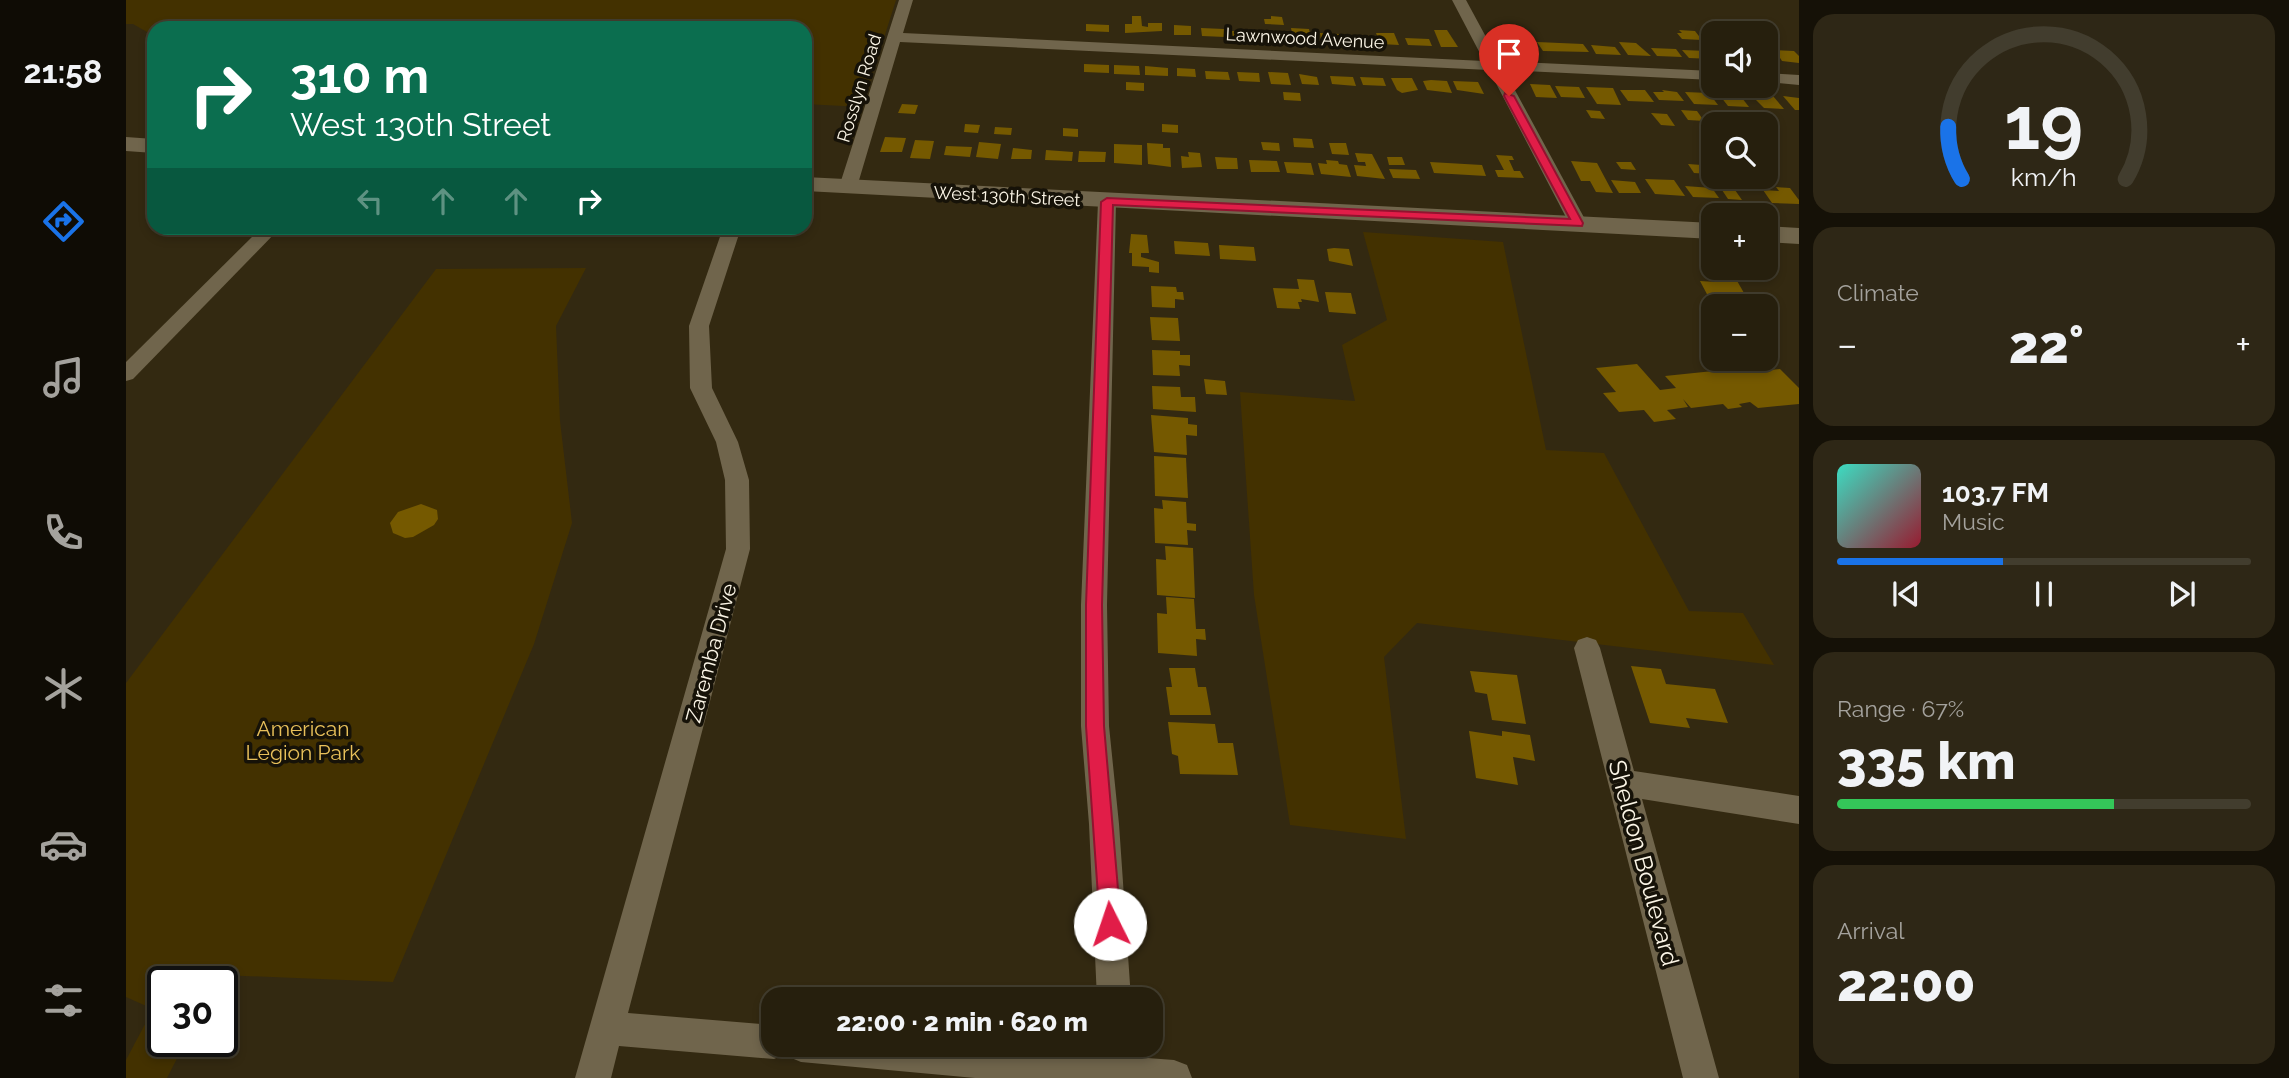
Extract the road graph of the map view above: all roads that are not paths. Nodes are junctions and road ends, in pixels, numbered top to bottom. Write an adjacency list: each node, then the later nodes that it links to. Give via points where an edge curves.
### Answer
1 (906, 0): 3 (street, Rosslyn Road)
2 (1459, 0): 4 (street)
3 (895, 37): 4 (street, Lawnwood Avenue); 11 (street, Rosslyn Road)
4 (1493, 66): 5 (street, Lawnwood Avenue); 13 (street)
5 (1701, 75)
6 (1778, 79): 7 (street)
7 (1799, 80)
8 (126, 144): 9 (main road)
9 (147, 146)
10 (812, 184): 11 (main road, West 130th Street)
11 (848, 187): 12 (main road, West 130th Street)
12 (1107, 202): 13 (main road, West 130th Street); 23 (street, via 1094,605 1095,699)
13 (1578, 223): 14 (main road, West 130th Street)
14 (1701, 230)
15 (264, 235): 19 (street)
16 (730, 235): 24 (street, Zaremba Drive, via 699,326 701,388 727,442 737,480 738,549)
17 (1778, 235): 18 (main road)
18 (1799, 236)
19 (126, 374)
20 (1587, 648): 21 (street, Sheldon Boulevard)
21 (1623, 783): 22 (street); 30 (street, Sheldon Boulevard)
22 (1799, 810)
23 (1113, 987)
24 (607, 1028): 25 (street); 28 (street, Zaremba Drive)
25 (761, 1041)
26 (991, 1057): 27 (street)
27 (1117, 1065): 29 (street)
28 (593, 1078)
29 (1174, 1078)
30 (1701, 1078)

